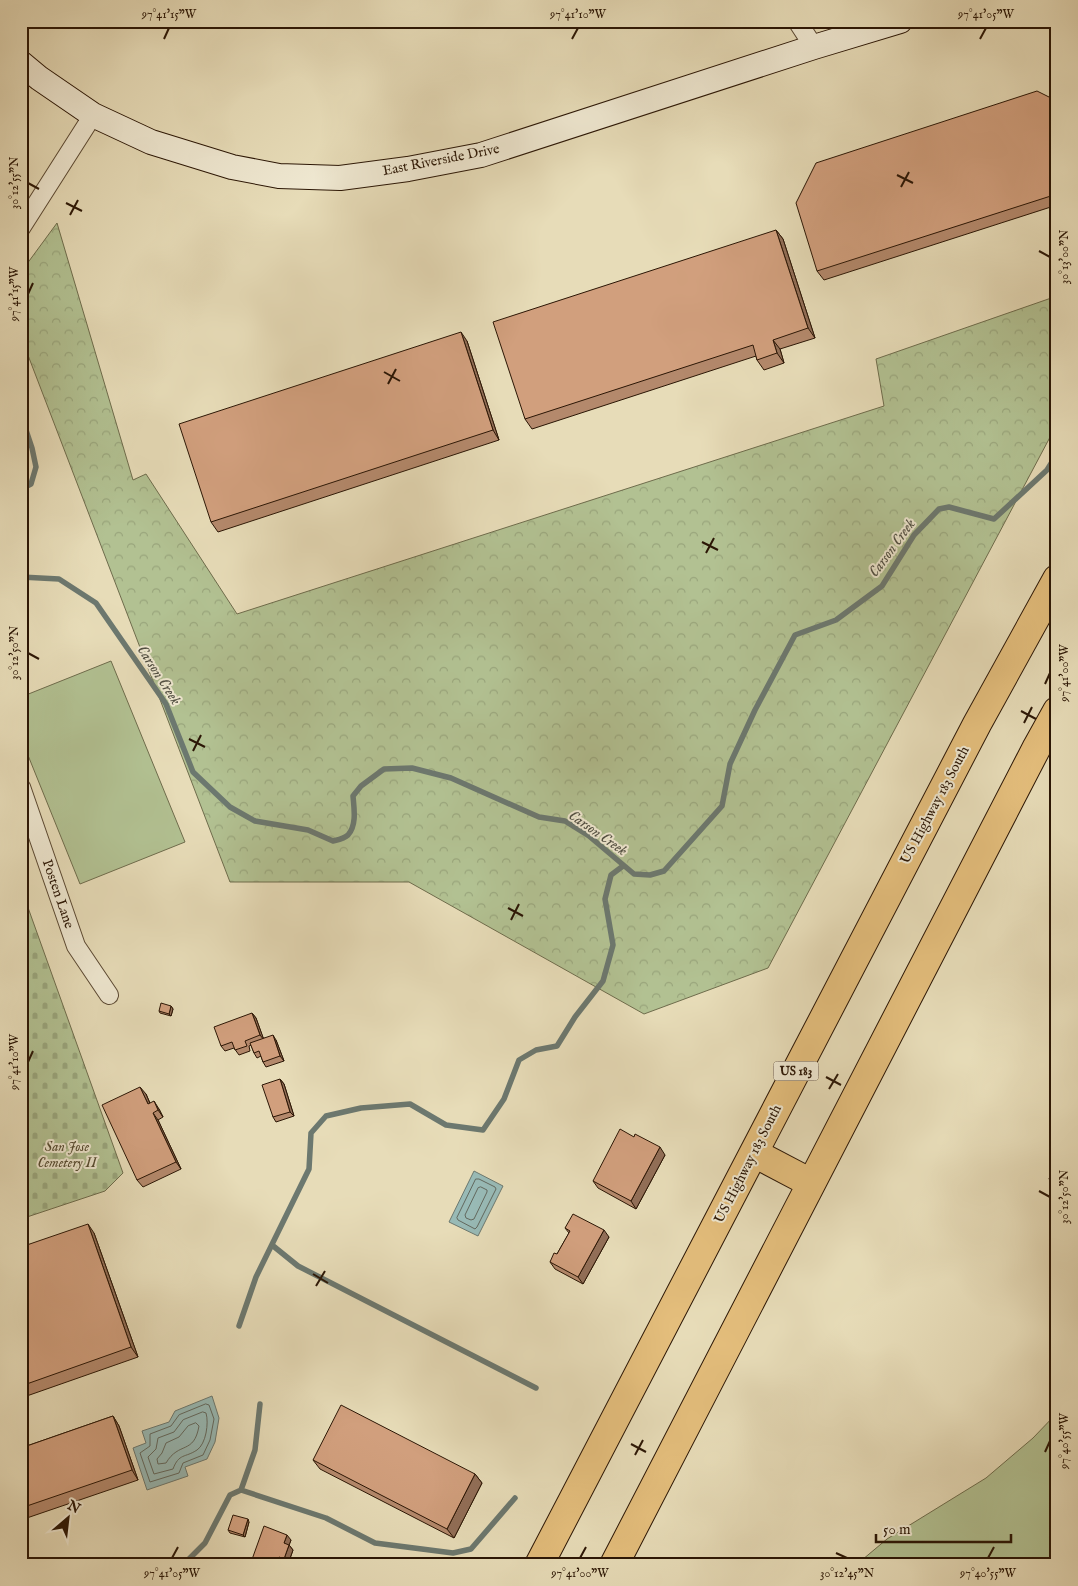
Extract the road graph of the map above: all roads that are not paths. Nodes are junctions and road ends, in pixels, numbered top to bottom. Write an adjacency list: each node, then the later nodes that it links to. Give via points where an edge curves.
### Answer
1 (798, 21): 3 (street)
2 (900, 21): 3 (main road, East Riverside Drive)
3 (814, 47): 5 (main road, East Riverside Drive, via 481,155 340,178 279,176 232,167 150,142)
4 (21, 63): 5 (main road, East Riverside Drive)
5 (93, 115): 6 (street)
6 (21, 228)
7 (1057, 579): 11 (highway, US Highway 183 South / US 183, via 977,724)
8 (1057, 711): 12 (highway)
9 (21, 786): 10 (street, Posten Lane, via 76,946)
10 (109, 995)
11 (754, 1152): 12 (highway); 13 (highway, US Highway 183 South / US 183)
12 (811, 1183): 14 (highway)
13 (539, 1565)
14 (614, 1565)

